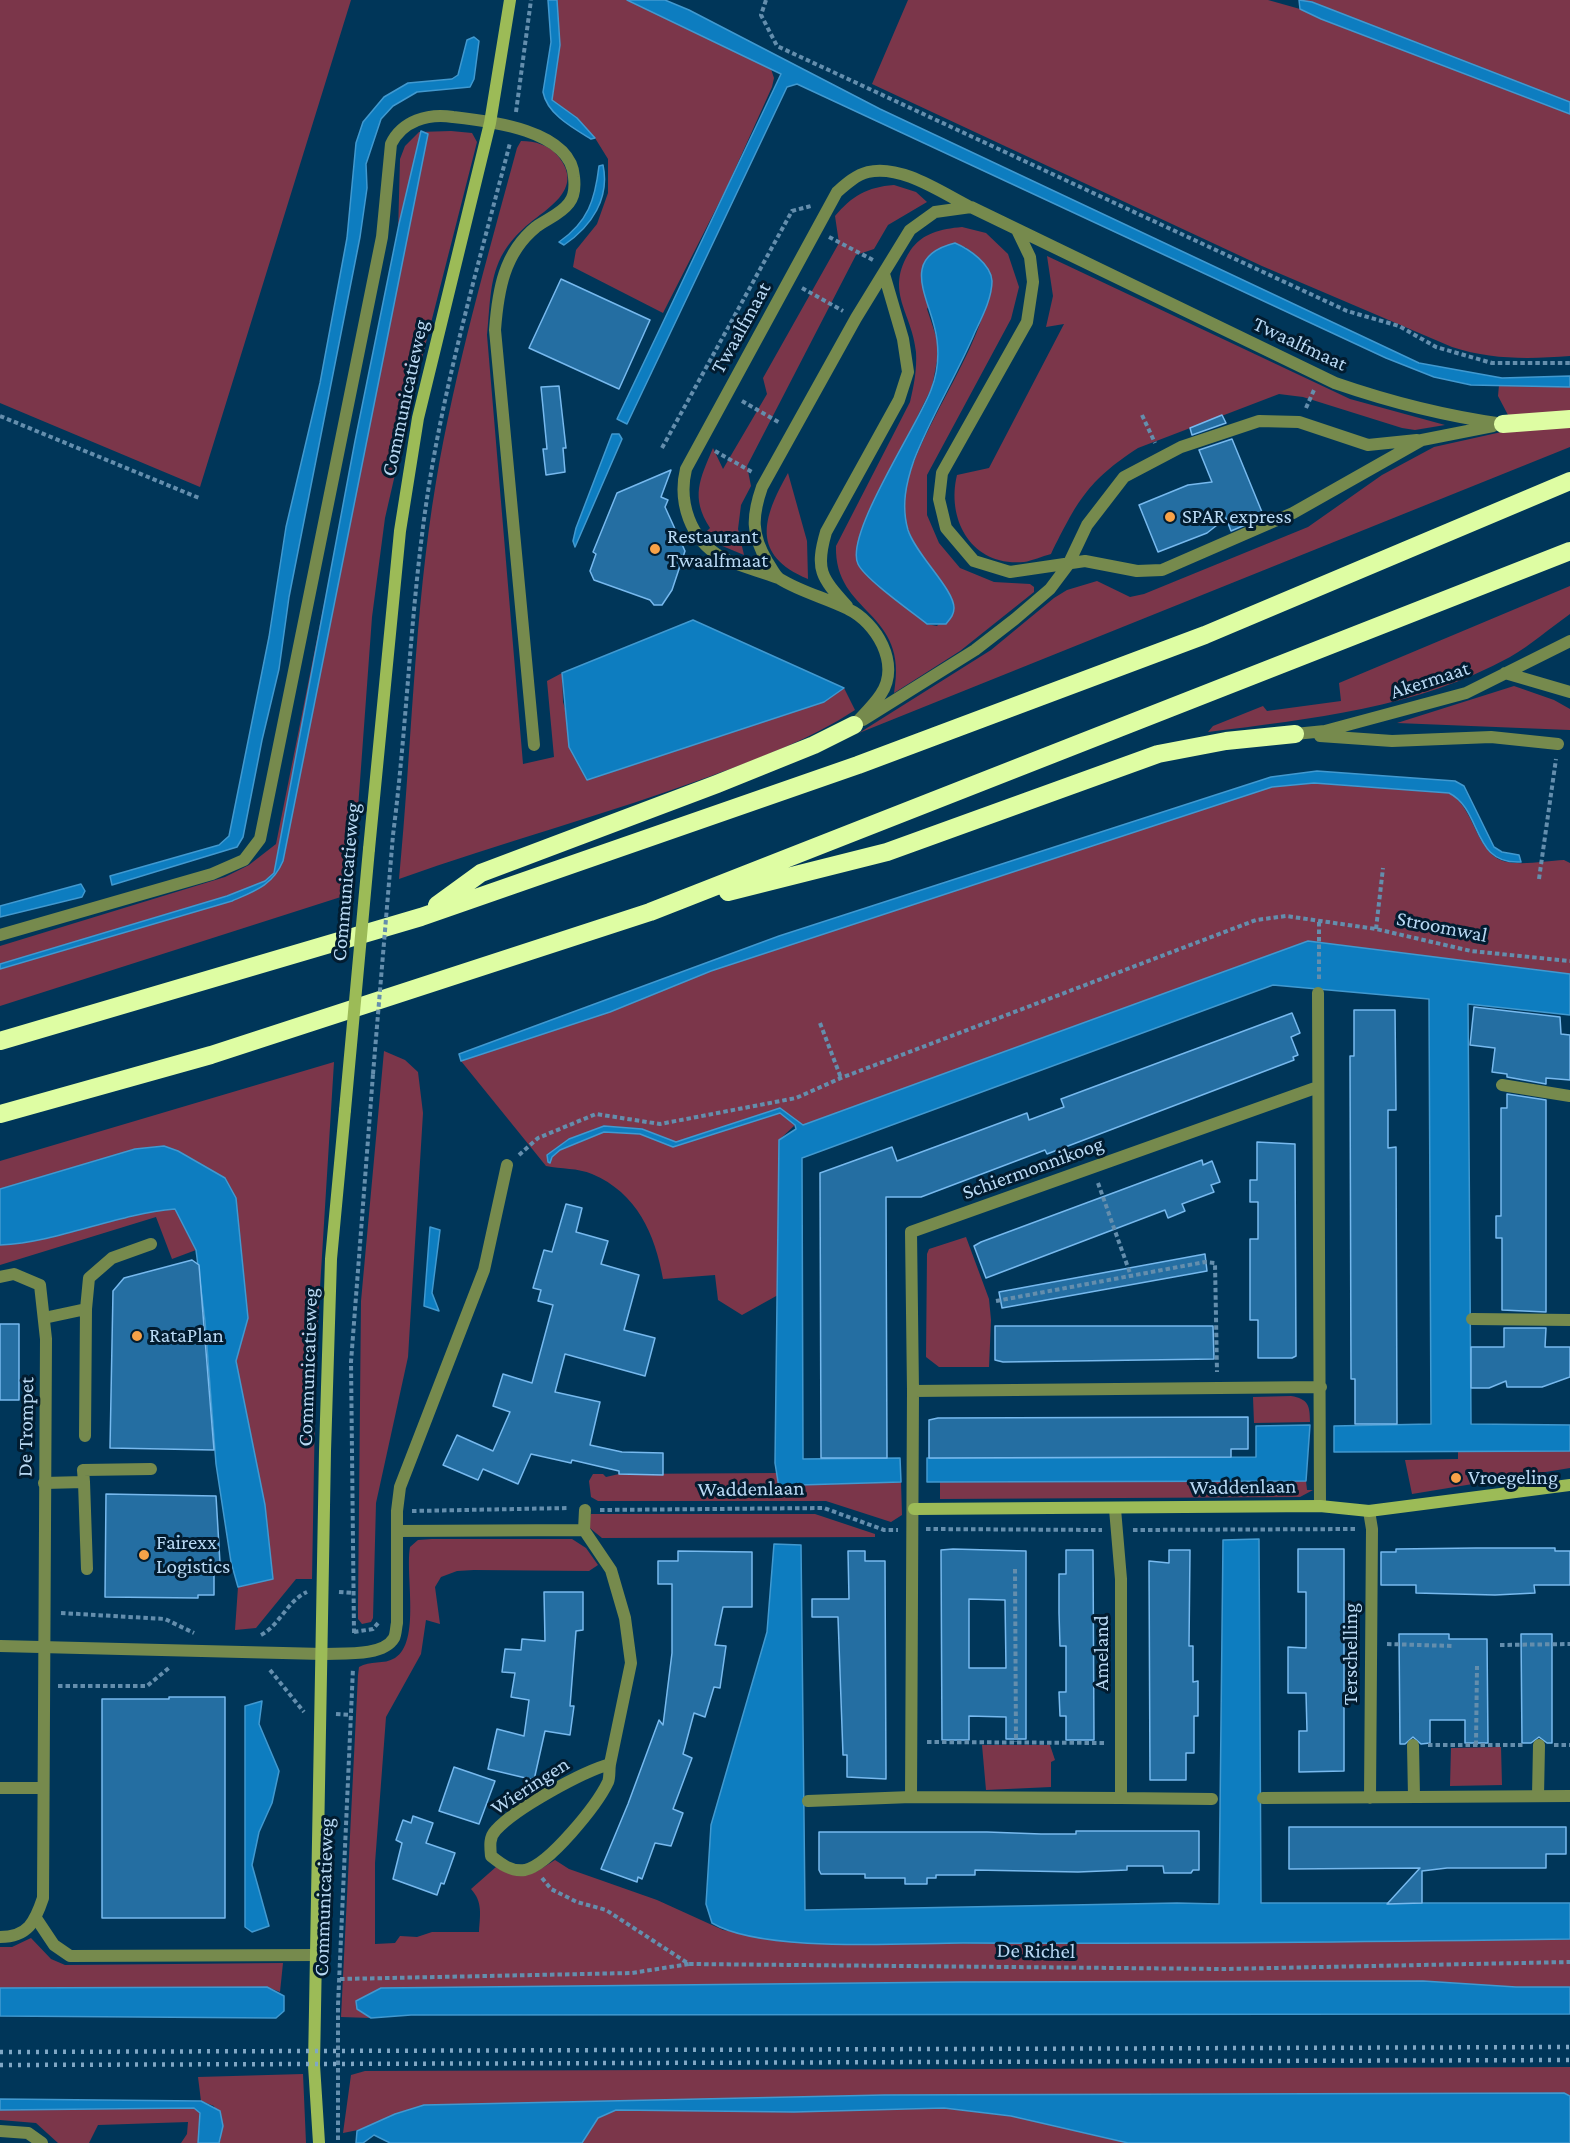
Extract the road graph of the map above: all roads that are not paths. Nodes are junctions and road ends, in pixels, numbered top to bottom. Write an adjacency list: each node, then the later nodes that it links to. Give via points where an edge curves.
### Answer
1 (510, 0): 2 (street, Communicatieweg)
2 (490, 123): 20 (street, via 552,141 566,153 574,171 571,201 517,248 504,272 495,330); 23 (street, via 441,115 427,117 397,132 392,144 382,237 260,839 244,860 212,874); 54 (street, Communicatieweg, bridge, via 430,362 400,531 331,1259)
3 (971, 207): 4 (street, Twaalfmaat); 5 (street, via 935,212 910,230); 12 (street, Twaalfmaat, via 892,172 869,171 837,192 686,469 686,515 699,539 721,557)
4 (1017, 230): 7 (street, Twaalfmaat, via 1321,376 1387,401); 11 (street, via 1029,257 1033,282 1027,322 955,445 942,472 939,499 946,528 974,561 1010,572)
5 (884, 274): 12 (street, via 766,480 754,510 753,529 759,547); 13 (street, Twaalfmaat, via 908,372 899,400 826,532 820,554 824,580)
6 (1570, 419): 7 (highway)
7 (1503, 424): 8 (street)
8 (1422, 440): 11 (street, via 1293,513 1162,570 1137,571 1085,561); 11 (street, via 1368,445 1299,422 1259,421 1181,447 1124,477 1087,525)
9 (1570, 481): 22 (highway, via 1205,635 858,765)
10 (1570, 551): 21 (highway)
11 (1068, 565): 17 (street, via 1050,589 975,650)
12 (778, 578): 13 (street, Twaalfmaat)
13 (851, 610): 17 (street, Twaalfmaat, via 871,625 887,656 883,692)
14 (1570, 641): 15 (street, Akermaat)
15 (1505, 673): 16 (street); 18 (street, Akermaat, via 1466,693 1325,732)
16 (1570, 692)
17 (854, 725): 22 (highway, via 728,780 481,873)
18 (1295, 734): 19 (street, via 1392,741 1491,737); 21 (highway, via 1226,741 1158,754 887,852)
19 (1558, 744)
20 (534, 745)
21 (650, 912): 29 (highway, via 211,1054)
22 (422, 917): 25 (highway)
23 (0, 935)
24 (1318, 993): 27 (street)
25 (0, 1041)
26 (1502, 1085): 28 (street)
27 (1318, 1087): 37 (street); 38 (street, Schiermonnikoog, via 911,1232)
28 (1570, 1096)
29 (0, 1114)
30 (507, 1165): 50 (street, via 484,1270 400,1487)
31 (151, 1245): 33 (street, via 112,1258 89,1278)
32 (0, 1277): 34 (street, De Trompet, via 14,1274 40,1285)
33 (86, 1309): 34 (street); 39 (street)
34 (44, 1318): 42 (street, De Trompet)
35 (1472, 1319): 36 (street)
36 (1570, 1320)
37 (1321, 1387): 38 (street); 44 (street)
38 (913, 1391): 45 (street, Schiermonnikoog)
39 (85, 1436)
40 (152, 1469): 41 (street, via 83,1470)
41 (84, 1482): 42 (street); 51 (street)
42 (44, 1483): 52 (street, De Trompet)
43 (1570, 1485): 48 (street, Waddenlaan)
44 (1320, 1506): 46 (street, Waddenlaan); 48 (street, Waddenlaan)
45 (914, 1509): 46 (street, Waddenlaan); 62 (street)
46 (1115, 1509): 64 (street, Ameland, via 1121,1579)
47 (585, 1510): 49 (street)
48 (1369, 1511): 66 (street, Terschelling)
49 (584, 1530): 50 (street); 57 (street, Wieringen, via 611,1570 625,1618 631,1663)
50 (398, 1531): 54 (street, via 394,1638 376,1650)
51 (87, 1569)
52 (43, 1645): 53 (street); 54 (street); 59 (street, De Trompet)
53 (0, 1646)
54 (323, 1654): 71 (street, Communicatieweg)
55 (1413, 1745): 63 (street)
56 (1539, 1745): 60 (street)
57 (610, 1764): 57 (street, Wieringen, via 595,1768 551,1793 496,1830 490,1842 491,1856 513,1870 526,1870 538,1863 575,1831 609,1780)
58 (0, 1788): 59 (street)
59 (41, 1788): 69 (street, De Trompet, via 43,1898)
60 (1538, 1796): 61 (street); 63 (street)
61 (1570, 1796)
62 (911, 1797): 64 (street); 68 (street)
63 (1414, 1797): 66 (street)
64 (1121, 1798): 67 (street)
65 (1263, 1798): 66 (street)
66 (1370, 1798)
67 (1212, 1799)
68 (808, 1801)
69 (36, 1918): 70 (street, via 14,1937); 71 (street, via 54,1945 70,1956)
70 (0, 1937)
71 (316, 1955): 74 (street, Communicatieweg, via 314,2065)
72 (0, 2131): 73 (street, via 28,2133)
73 (42, 2143)
74 (319, 2143)

